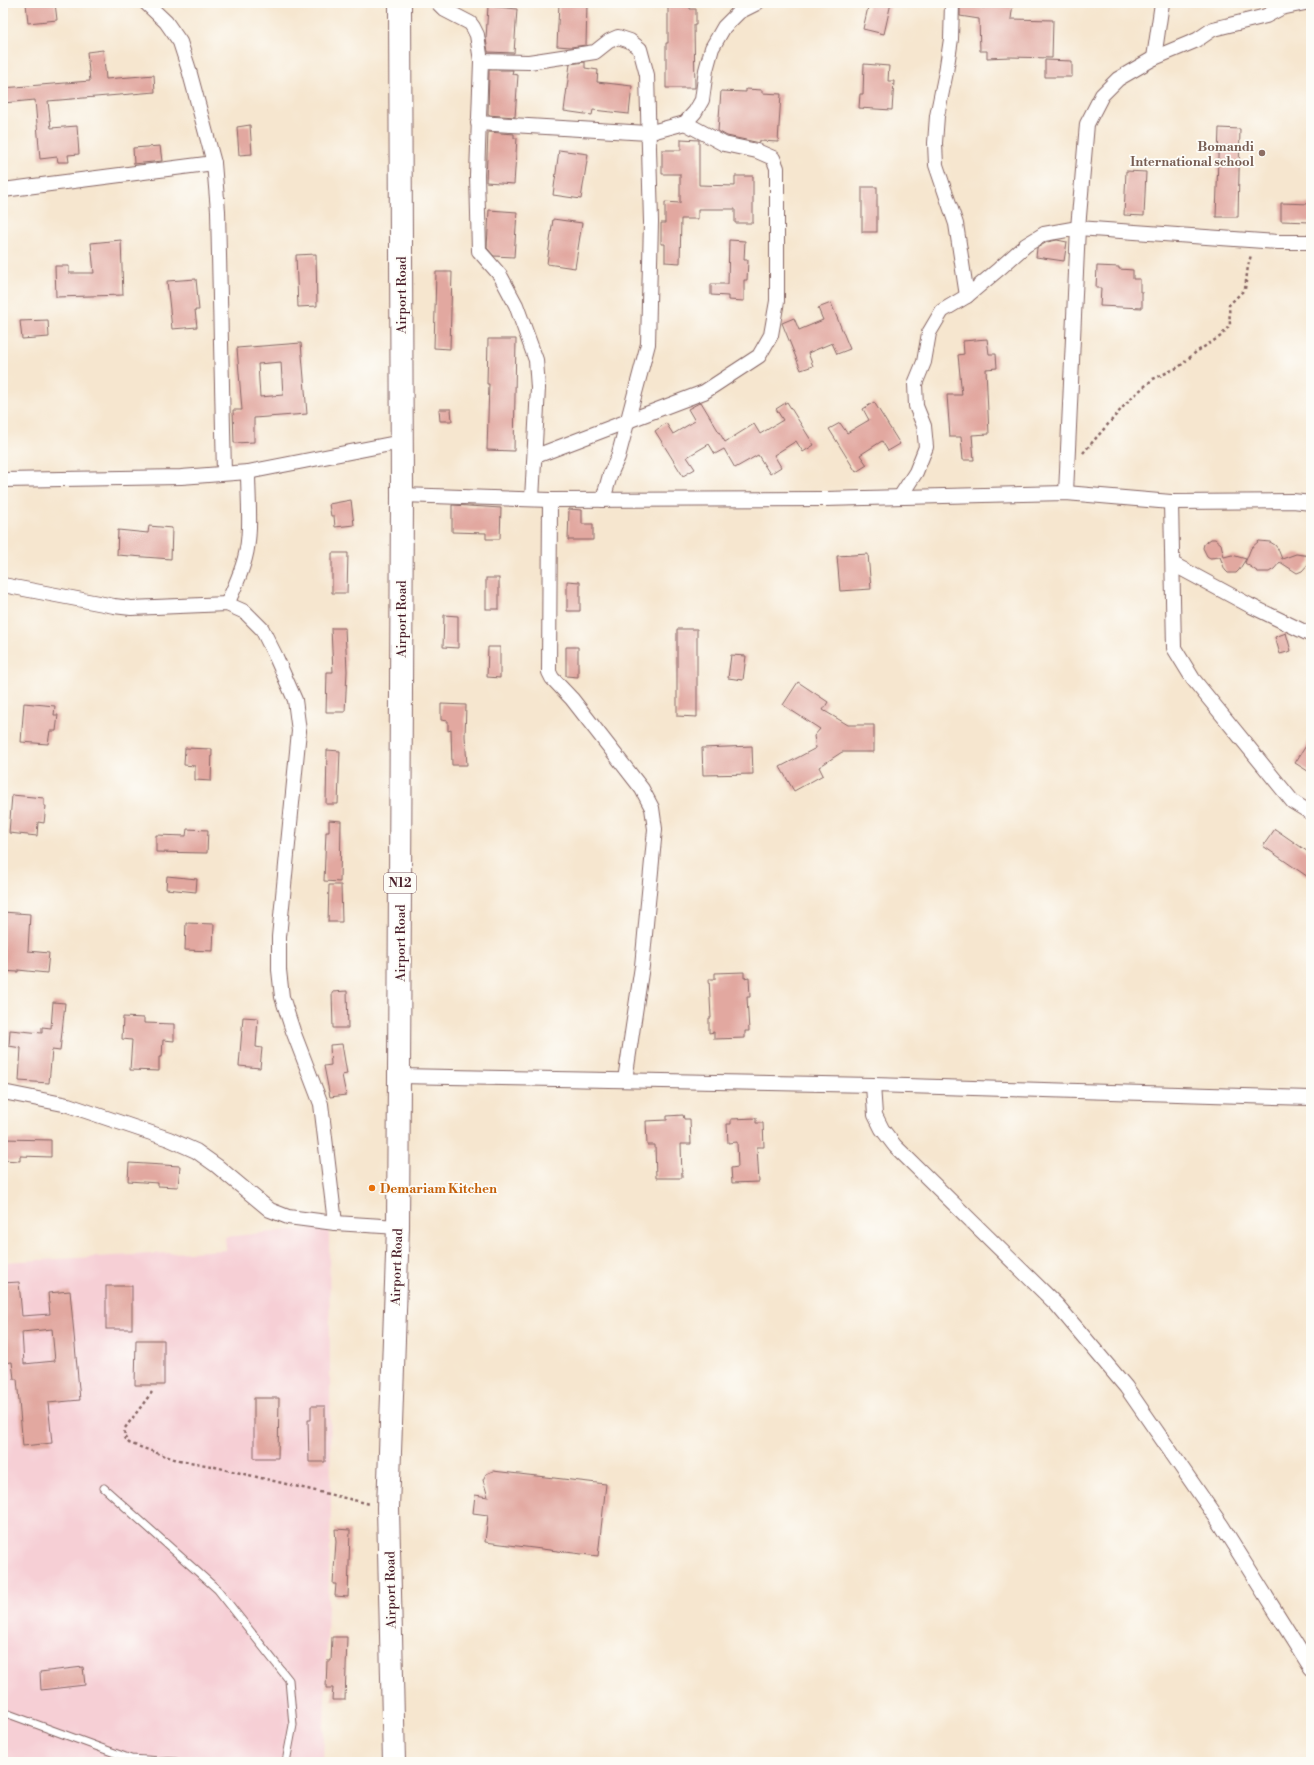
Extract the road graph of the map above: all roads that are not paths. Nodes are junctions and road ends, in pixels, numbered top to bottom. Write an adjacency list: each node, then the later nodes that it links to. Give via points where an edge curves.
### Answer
1 (146, 3): 13 (street, via 166,22 180,42)
2 (400, 3): 19 (highway, Airport Road / N12)
3 (438, 3): 9 (street, via 474,27)
4 (757, 3): 11 (street, via 739,12 724,27 712,48 702,100)
5 (952, 3): 17 (street, via 951,39 935,143 936,165 956,224)
6 (1162, 3): 8 (street)
7 (1305, 3): 8 (street, via 1213,29 1197,40)
8 (1154, 58): 15 (street, via 1118,79 1102,95 1087,124)
9 (481, 61): 10 (street); 12 (street, via 529,62 595,52 618,38 630,41 640,49 647,75)
10 (478, 123): 12 (street); 20 (street, via 476,175 479,250 500,275 516,305 536,360)
11 (685, 123): 12 (street); 18 (street, via 724,144 757,151 773,158 777,168 777,301 772,335 759,356 704,392)
12 (648, 133): 18 (street, via 651,222 648,344)
13 (214, 163): 14 (street); 22 (street, via 218,211)
14 (3, 190)
15 (1078, 228): 16 (street); 17 (street, via 1044,234 1026,244); 24 (street)
16 (1311, 242)
17 (967, 296): 26 (street, via 942,311 930,333 924,362 915,384 916,406 924,426 926,447 916,472)
18 (627, 421): 20 (street); 29 (street)
19 (401, 442): 21 (street); 25 (highway, Airport Road / N12)
20 (536, 456): 27 (street)
21 (248, 472): 22 (street); 34 (street, via 246,557 239,580)
22 (224, 474): 23 (street)
23 (3, 480)
24 (1066, 493): 26 (street); 30 (street)
25 (402, 495): 27 (street); 37 (highway, Airport Road / N12)
26 (900, 497): 29 (street, via 825,500)
27 (532, 499): 28 (street)
28 (550, 500): 29 (street); 38 (street, via 549,672 642,789 652,808 655,829 643,951)
29 (603, 500)
30 (1171, 502): 31 (street); 32 (street)
31 (1311, 503)
32 (1173, 564): 35 (street); 36 (street, via 1174,648 1193,679 1293,802)
33 (3, 585): 34 (street, via 131,608)
34 (227, 604): 42 (street, via 245,612 262,629 295,700 299,731 279,970 286,1010 321,1104)
35 (1311, 635)
36 (1311, 813)
37 (399, 1076): 38 (street); 43 (highway, Airport Road / N12)
38 (625, 1080): 39 (street)
39 (874, 1085): 41 (street); 45 (street, via 874,1114 895,1146 1057,1305 1126,1387 1222,1526)
40 (3, 1092): 42 (street, via 68,1106 169,1139 196,1151 212,1162 270,1210 288,1218)
41 (1311, 1098)
42 (335, 1223): 43 (street)
43 (398, 1227): 49 (highway, Airport Road / N12, via 388,1508)
44 (104, 1488): 48 (lane, via 218,1590 289,1680 293,1725)
45 (1311, 1668)
46 (3, 1712): 47 (lane, via 131,1759)
47 (176, 1762)
48 (286, 1762)
49 (394, 1762)

